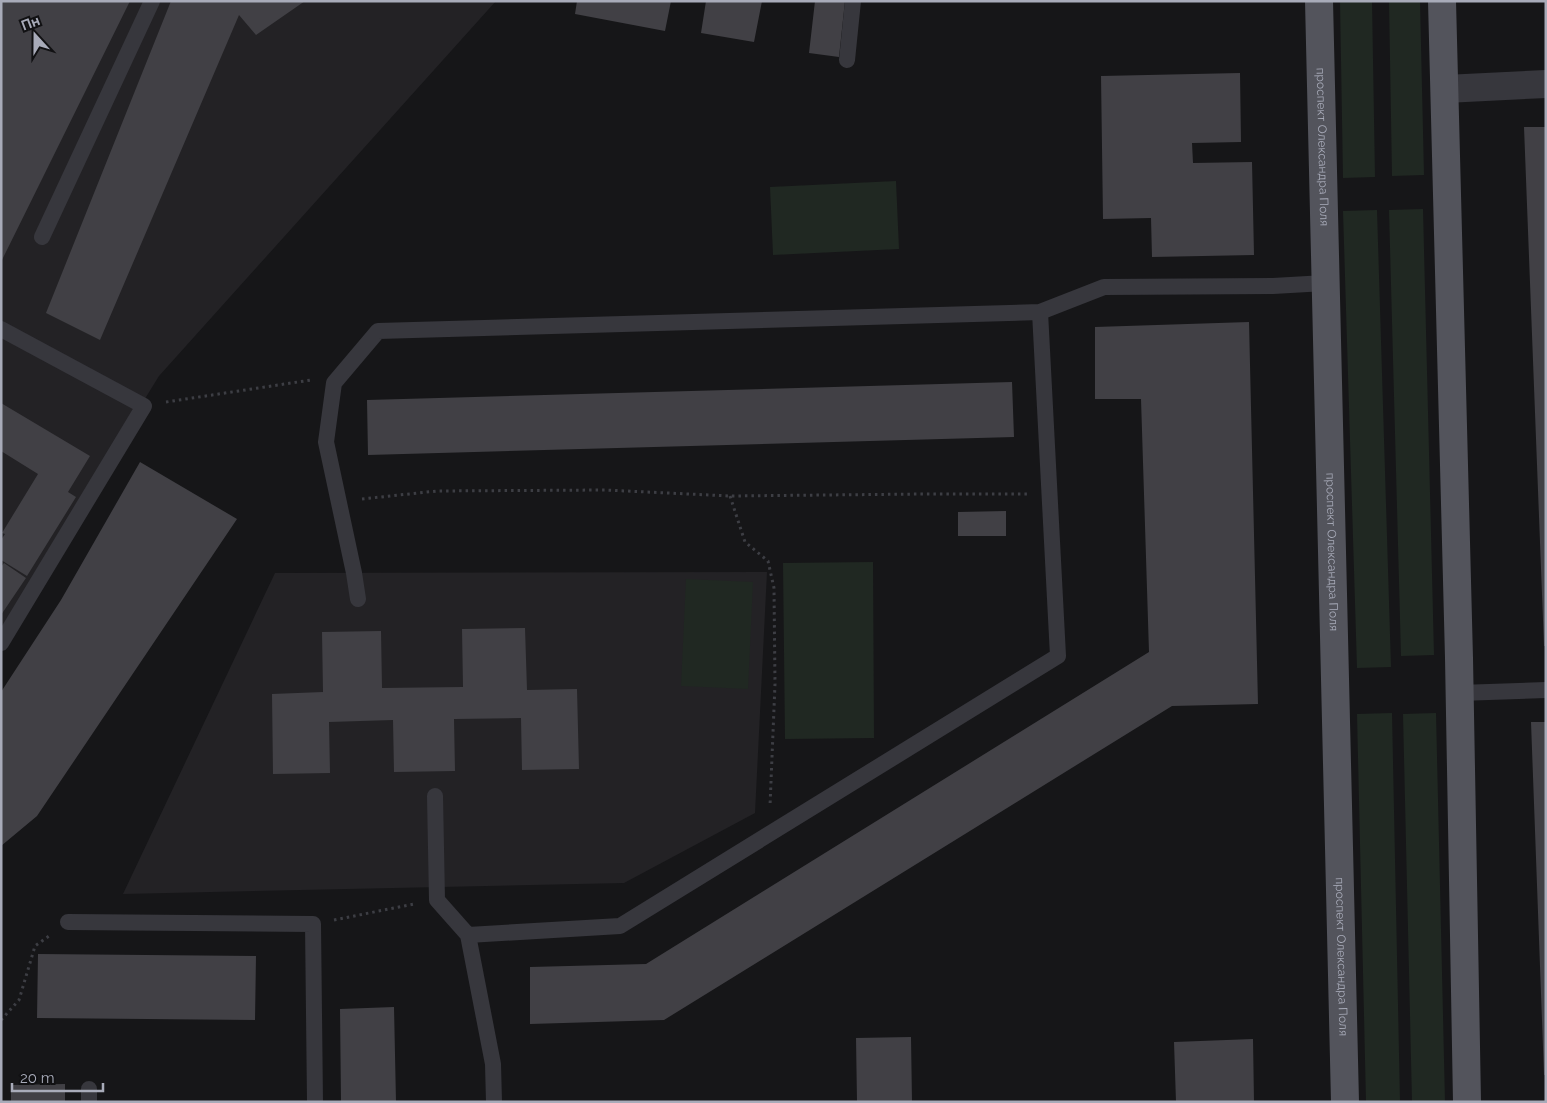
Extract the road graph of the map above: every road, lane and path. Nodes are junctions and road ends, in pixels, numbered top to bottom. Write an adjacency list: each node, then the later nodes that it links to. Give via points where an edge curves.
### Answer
1 (152, 1): 8 (lane)
2 (854, 1): 5 (lane)
3 (1319, 1): 9 (main road, проспект Олександра Поля)
4 (1442, 1): 7 (main road)
5 (847, 60)
6 (1546, 84): 7 (street)
7 (1444, 89): 20 (main road)
8 (42, 237)
9 (1325, 283): 10 (lane, via 1104,287); 30 (main road, проспект Олександра Поля)
10 (1040, 312): 14 (lane); 16 (lane, via 378,330 334,384 326,442)
11 (1, 329): 13 (lane)
12 (317, 379): 13 (path)
13 (144, 406): 18 (lane)
14 (1050, 494): 15 (path); 22 (lane, via 1058,656)
15 (730, 496): 16 (path, via 606,490 437,491); 22 (path, via 745,542 768,561 774,588 775,684)
16 (339, 501): 17 (lane)
17 (358, 600)
18 (1, 643)
19 (1546, 690): 20 (lane)
20 (1459, 693): 31 (main road)
21 (435, 796): 23 (lane)
22 (769, 834): 26 (lane, via 620,926)
23 (437, 900): 25 (path); 26 (lane)
24 (68, 922): 25 (lane); 27 (path, via 34,946 18,1000)
25 (313, 924): 28 (lane)
26 (468, 935): 29 (lane, via 493,1064)
27 (1, 1020)
28 (315, 1102)
29 (494, 1102)
30 (1346, 1102)
31 (1467, 1102)

